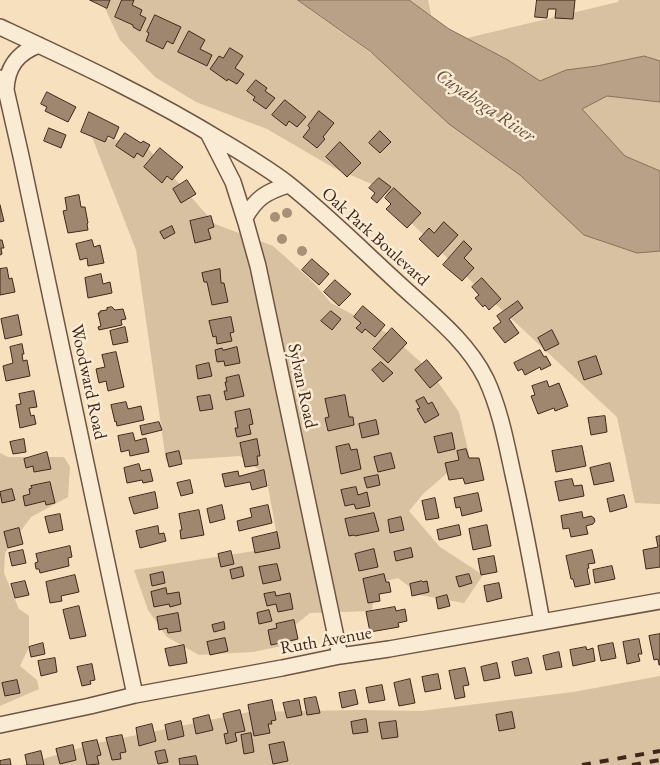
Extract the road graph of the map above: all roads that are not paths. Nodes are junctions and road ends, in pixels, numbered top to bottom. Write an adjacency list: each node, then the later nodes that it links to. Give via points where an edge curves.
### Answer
1 (0, 27): 2 (street, Oak Park Boulevard)
2 (39, 45): 3 (street, via 18,57); 4 (street, Oak Park Boulevard, via 154,101)
3 (3, 84): 10 (street, Woodward Road)
4 (208, 132): 5 (street, Oak Park Boulevard, via 264,166); 6 (street, Sylvan Road, via 233,182)
5 (288, 185): 6 (street, via 264,194 252,204); 8 (street, Oak Park Boulevard, via 446,327 468,350 485,377 507,444)
6 (244, 218): 9 (street, Sylvan Road, via 258,266)
7 (660, 601): 8 (street, Ruth Avenue)
8 (542, 622): 9 (street, Ruth Avenue)
9 (340, 656): 10 (street, Ruth Avenue)
10 (135, 695): 11 (street, Ruth Avenue)
11 (0, 725)

